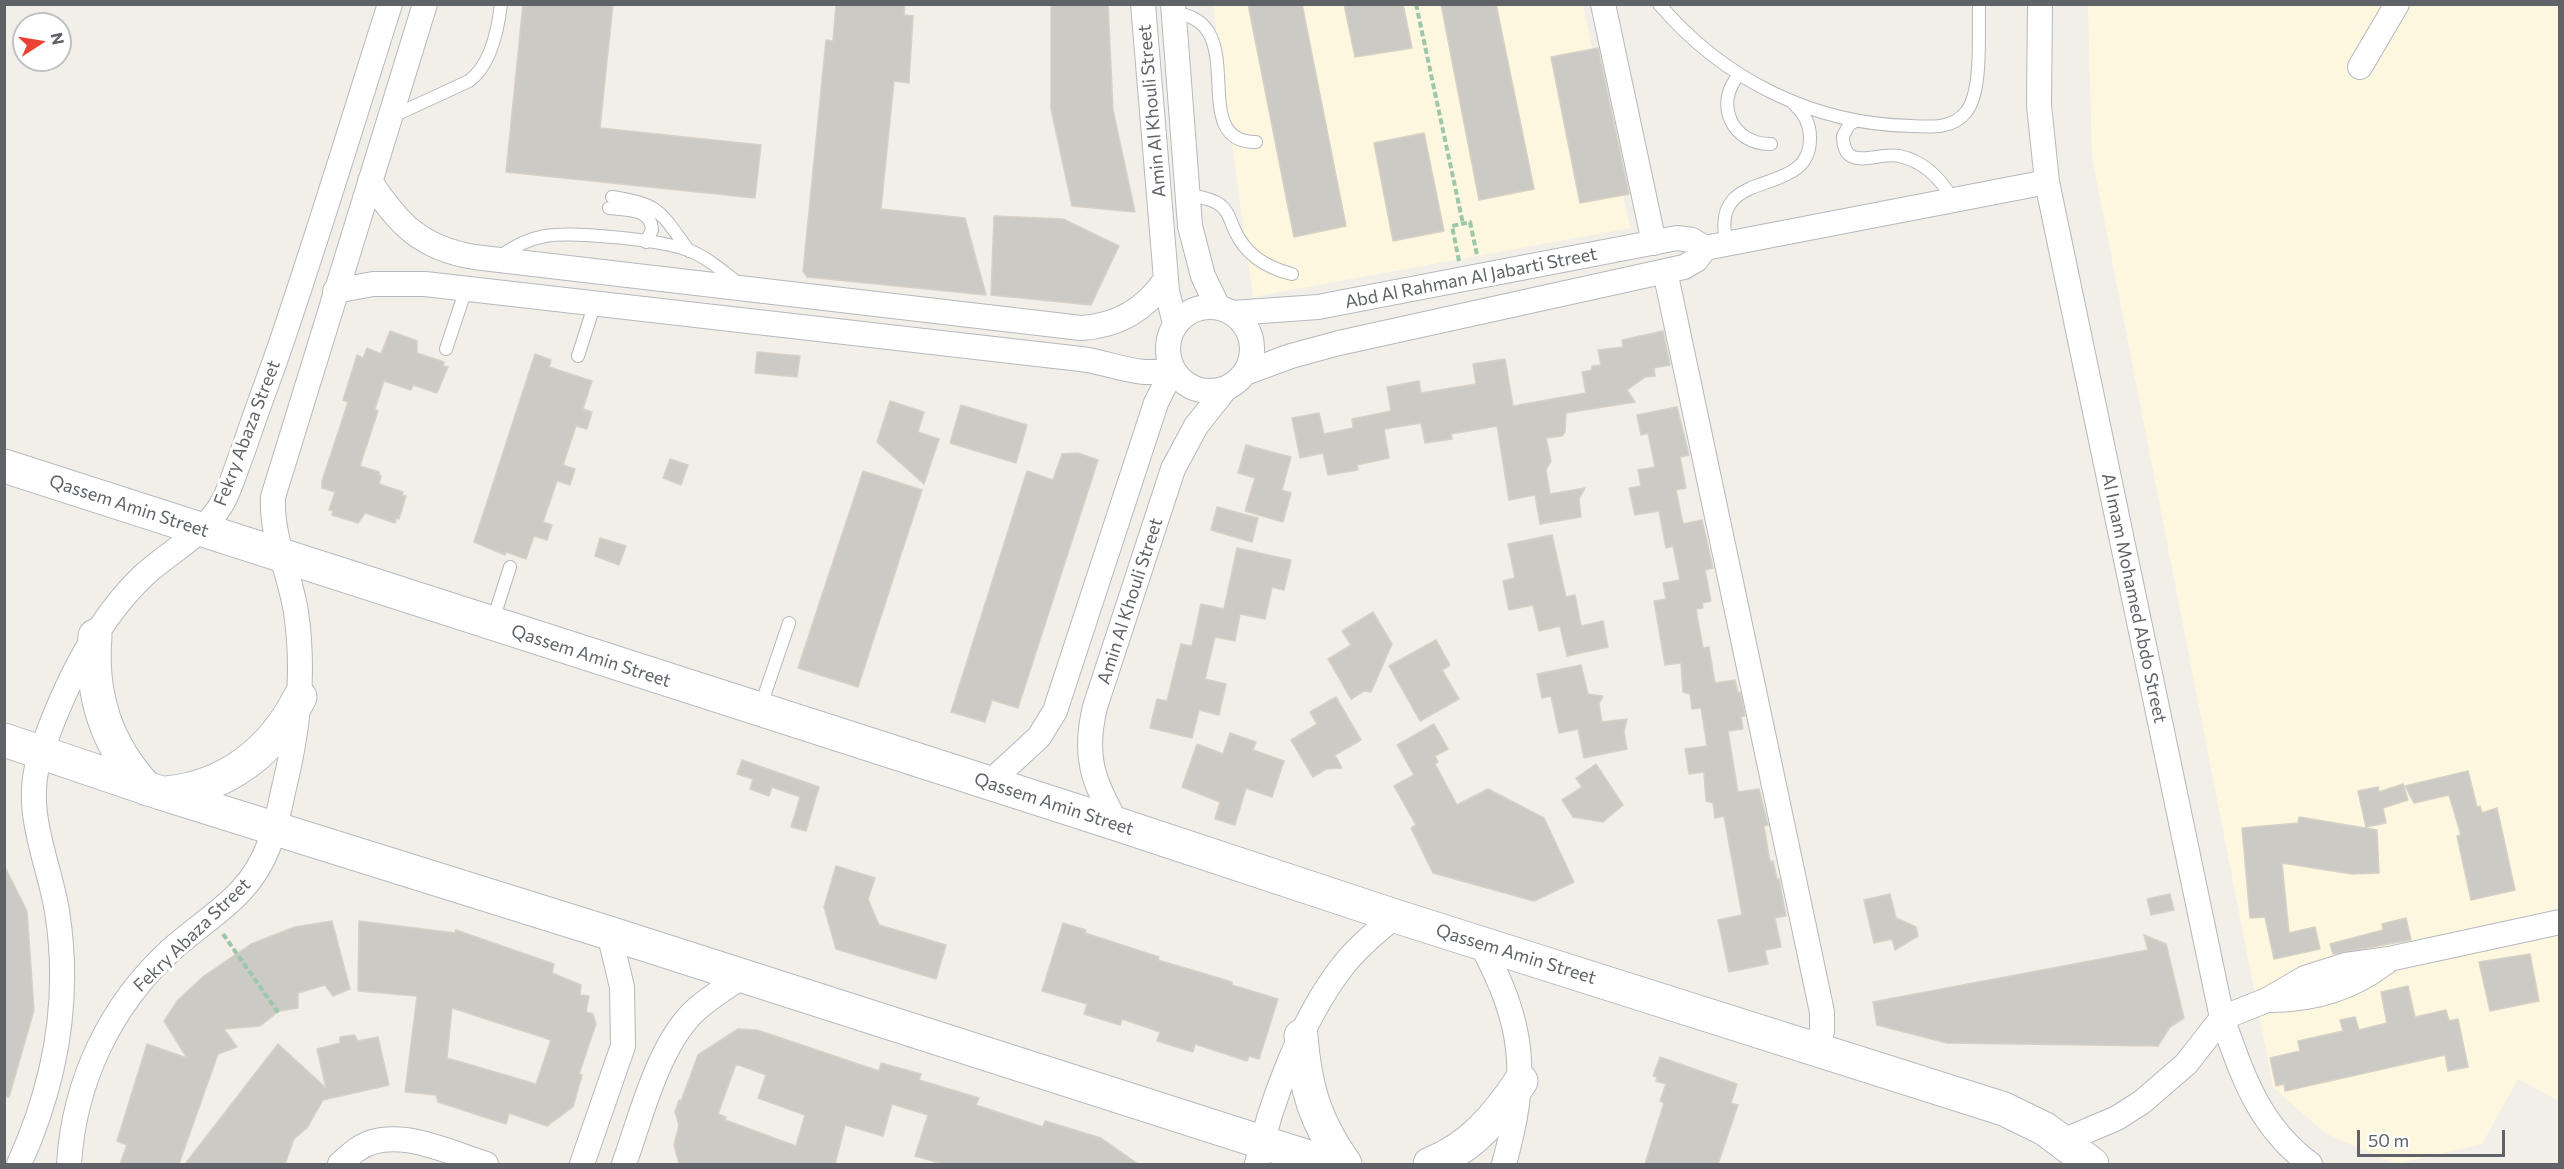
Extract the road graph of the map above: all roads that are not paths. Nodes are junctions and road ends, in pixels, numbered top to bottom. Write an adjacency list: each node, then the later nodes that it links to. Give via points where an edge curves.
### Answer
1 (390, 4): 42 (street, Fekry Abaza Street, via 269,376 225,499)
2 (425, 4): 14 (street, Fekry Abaza Street)
3 (501, 4): 14 (lane, via 488,54 479,72 469,81)
4 (1143, 4): 29 (street, Amin Al Khouli Street)
5 (1603, 4): 23 (street)
6 (1659, 4): 12 (lane, via 1698,45)
7 (1979, 4): 15 (lane, via 1976,79 1973,99 1964,115 1939,126)
8 (2040, 4): 19 (street, Al Imam Mohamed Abdo Street, via 2039,105)
9 (2397, 4): 11 (street)
10 (1173, 9): 16 (lane, via 1209,30 1215,45 1225,126 1235,137); 20 (street, Amin Al Khouli Street)
11 (2360, 67)
12 (1739, 75): 13 (lane); 17 (lane, via 1727,97 1730,121 1747,139)
13 (1791, 102): 15 (lane); 24 (lane, via 1808,123 1808,151 1792,173 1753,185 1736,195 1726,211)
14 (390, 117): 18 (street, Fekry Abaza Street)
15 (1855, 121): 21 (lane, via 1843,136 1849,154 1861,159 1895,155 1908,158 1934,175)
16 (1257, 142)
17 (1771, 144)
18 (370, 181): 26 (street, via 401,223 427,243 458,254); 32 (street, Fekry Abaza Street)
19 (2047, 182): 21 (street, Abd Al Rahman Al Jabarti Street); 61 (street, Al Imam Mohamed Abdo Street)
20 (1188, 194): 28 (lane, via 1221,205 1249,252 1269,266); 34 (street, Amin Al Khouli Street, via 1198,260)
21 (1953, 200): 24 (street, Abd Al Rahman Al Jabarti Street)
22 (646, 242): 25 (lane); 25 (lane, via 652,230 648,217 610,203 644,202 656,209); 26 (lane, via 552,235 524,243)
23 (1654, 243): 24 (street, Abd Al Rahman Al Jabarti Street, via 1685,239); 34 (street, Abd Al Rahman Al Jabarti Street, via 1318,307)
24 (1716, 246): 27 (street, Abd Al Rahman Al Jabarti Street, via 1690,264)
25 (689, 250): 31 (lane)
26 (496, 260): 31 (street)
27 (1665, 271): 39 (street, Abd Al Rahman Al Jabarti Street, via 1339,343); 63 (street, via 1822,1012 1822,1031)
28 (1292, 274)
29 (1166, 279): 31 (street, via 1130,315 1107,325 1081,328); 35 (street, Amin Al Khouli Street)
30 (466, 289): 32 (street, via 407,283); 33 (street); 36 (lane)
31 (747, 290)
32 (335, 291): 43 (street, Fekry Abaza Street, via 274,490 273,520)
33 (595, 303): 37 (lane); 38 (street, via 1081,359 1144,373)
34 (1226, 310): 35 (street, via 1194,309); 39 (street, via 1241,319 1251,336 1252,355)
35 (1175, 324): 38 (street, via 1167,349)
36 (446, 349)
37 (578, 356)
38 (1172, 368): 40 (street, via 1196,389); 52 (street, Amin Al Khouli Street, via 1156,403 1055,711 1039,737)
39 (1245, 373): 40 (street)
40 (1226, 388): 54 (street, Amin Al Khouli Street, via 1196,426 1173,469 1095,707 1089,736 1090,765 1099,793)
41 (4, 466): 42 (main road, Qassem Amin Street)
42 (202, 530): 43 (main road, Qassem Amin Street); 47 (street, Fekry Abaza Street, via 142,577)
43 (281, 556): 46 (main road, Qassem Amin Street); 48 (street, Fekry Abaza Street, via 296,612)
44 (510, 567): 46 (lane)
45 (789, 623): 49 (lane)
46 (492, 624): 49 (main road, Qassem Amin Street)
47 (94, 636): 51 (street, Fekry Abaza Street, via 75,670); 53 (main road, via 94,678 102,718 121,756)
48 (300, 697): 53 (main road, via 271,742 244,765 196,788); 55 (street, Fekry Abaza Street, via 292,753)
49 (760, 710): 52 (main road, Qassem Amin Street)
50 (4, 741): 51 (main road)
51 (41, 753): 53 (main road); 67 (street, Fekry Abaza Street, via 33,785 34,817 57,912 61,1010 51,1074)
52 (989, 783): 54 (main road, Qassem Amin Street)
53 (154, 791): 55 (main road)
54 (1117, 824): 56 (main road, Qassem Amin Street)
55 (274, 828): 58 (main road); 68 (street, Fekry Abaza Street, via 261,863 240,894 154,966 109,1027 80,1096)
56 (1395, 916): 59 (main road, Qassem Amin Street); 62 (street, via 1340,970 1318,1001)
57 (2559, 922): 61 (street, via 2346,965 2321,983 2291,985 2266,1000)
58 (609, 933): 60 (main road); 71 (street, via 622,987 623,1046)
59 (1480, 942): 63 (main road, Qassem Amin Street); 64 (street, via 1498,974 1510,1008)
60 (743, 976): 66 (main road); 72 (street, via 697,1008 679,1028 666,1050)
61 (2222, 1017): 65 (street, via 2186,1064 2142,1102); 78 (street, Al Imam Mohamed Abdo Street, via 2256,1105 2279,1137)
62 (1301, 1036): 66 (street); 74 (main road, via 1313,1108)
63 (1816, 1049): 65 (main road, Qassem Amin Street, via 2004,1109)
64 (1521, 1081): 75 (main road, via 1501,1112 1475,1138); 76 (street)
65 (2063, 1141): 77 (main road, Qassem Amin Street)
66 (1259, 1154): 73 (main road)
67 (19, 1164)
68 (69, 1164)
69 (340, 1164): 70 (street, via 359,1148 385,1140 408,1139)
70 (486, 1164)
71 (582, 1164)
72 (624, 1164)
73 (1330, 1164)
74 (1345, 1164)
75 (1430, 1164)
76 (1504, 1164)
77 (2092, 1164)
78 (2310, 1164)

